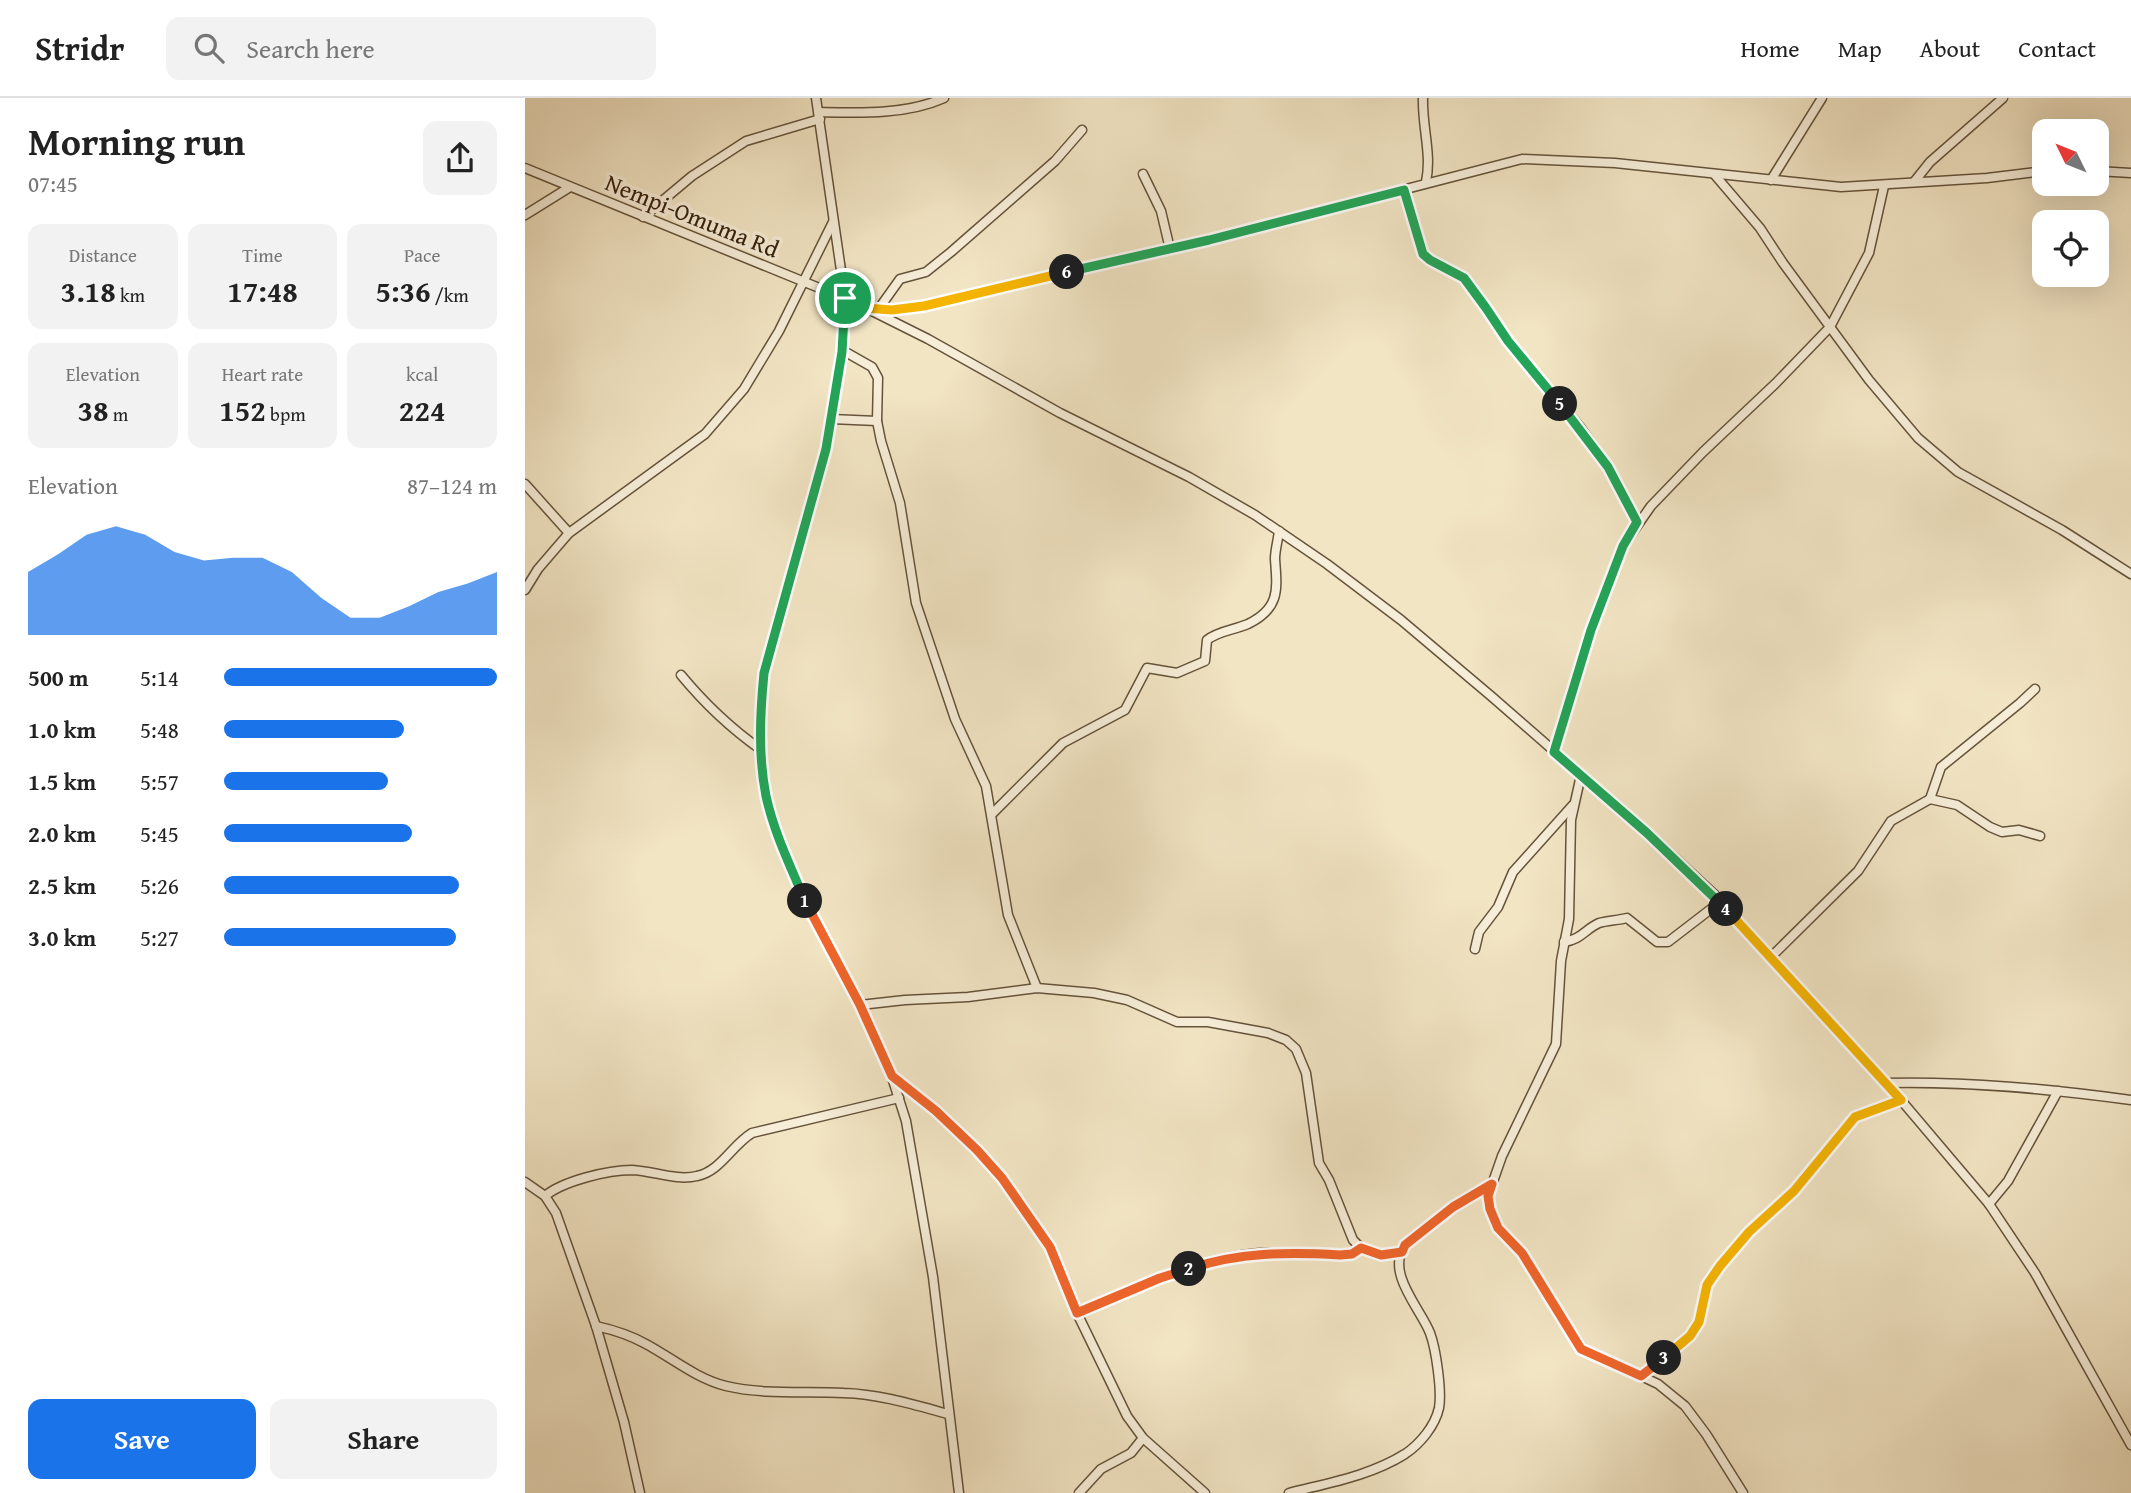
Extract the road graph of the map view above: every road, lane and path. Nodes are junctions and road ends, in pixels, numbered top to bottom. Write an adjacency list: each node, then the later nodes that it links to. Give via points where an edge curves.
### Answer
1 (816, 98): 6 (street)
2 (944, 98): 6 (street, via 883,111)
3 (1423, 98): 15 (street, via 1430,163)
4 (1822, 98): 14 (street)
5 (2003, 98): 16 (street, via 1930,162)
6 (819, 115): 21 (street, via 746,141); 22 (street)
7 (1082, 130): 26 (street, via 1055,161 951,252 926,272 900,279)
8 (525, 168): 18 (street, Nempi-Omuma Rd)
9 (2032, 172): 16 (street)
10 (2109, 172): 11 (street)
11 (2131, 173)
12 (1143, 174): 23 (street, via 1161,211)
13 (1714, 174): 14 (street); 15 (street, via 1522,159); 28 (street, via 1760,228)
14 (1771, 180): 17 (street)
15 (1426, 182): 19 (street)
16 (1914, 182): 17 (street)
17 (1884, 186): 28 (street, via 1869,253)
18 (570, 187): 20 (street); 21 (street, Nempi-Omuma Rd)
19 (1404, 190): 23 (street); 33 (street, via 1423,254 1464,278 1508,341 1580,427)
20 (525, 215)
21 (643, 216): 24 (street, Nempi-Omuma Rd)
22 (833, 222): 24 (street); 25 (street)
23 (1170, 249): 26 (street, via 924,306)
24 (802, 281): 25 (street, Nempi-Omuma Rd); 35 (street, via 744,389 705,434)
25 (845, 298): 27 (street, Nempi-Omuma Rd); 29 (street)
26 (880, 307): 27 (street)
27 (866, 308): 34 (street, Nempi-Omuma Rd, via 1061,414 1189,477)
28 (1830, 327): 33 (street); 36 (street, via 1906,424 1958,472)
29 (842, 350): 30 (street); 31 (street, via 872,368 878,378)
30 (831, 419): 31 (street); 41 (street, via 764,673)
31 (877, 421): 46 (street, via 900,503 916,603 955,719 986,786)
32 (525, 484): 35 (street)
33 (1637, 522): 42 (street, via 1591,630)
34 (1279, 531): 42 (street, Nempi-Omuma Rd, via 1401,620); 46 (street, via 1275,557 1278,591 1257,620 1214,634 1207,640 1205,662 1177,673 1147,668 1125,710 1063,743)
35 (569, 533): 37 (street)
36 (2131, 574)
37 (529, 575): 38 (street)
38 (525, 590)
39 (681, 675): 41 (street, via 704,703)
40 (2035, 689): 44 (street, via 1941,766)
41 (760, 749): 53 (street, via 781,844 812,916)
42 (1554, 752): 43 (street, Nempi-Omuma Rd)
43 (1581, 775): 45 (street); 48 (street, Nempi-Omuma Rd)
44 (1930, 799): 47 (street, via 1957,805 2002,832 2019,830); 51 (street, via 1891,821 1858,872)
45 (1573, 805): 49 (street); 50 (street, via 1513,872 1498,907 1479,932)
46 (992, 814): 52 (street, via 1008,915)
47 (2040, 836)
48 (1720, 902): 49 (street, via 1668,942 1657,942 1627,918 1601,922 1577,940); 51 (street, Nempi-Omuma Rd)
49 (1564, 942): 61 (street, via 1556,1044)
50 (1475, 949)
51 (1770, 958): 55 (street, Nempi-Omuma Rd)
52 (1037, 988): 53 (street); 64 (street, via 1094,993 1127,1000 1177,1022 1208,1022 1286,1040 1296,1049 1306,1073 1319,1163 1353,1240)
53 (860, 1005): 54 (street)
54 (892, 1076): 57 (street); 68 (street, via 936,1111 1002,1178 1050,1247)
55 (1885, 1083): 56 (street, via 1941,1082); 58 (street, Nempi-Omuma Rd)
56 (2058, 1091): 59 (street); 63 (street, via 2008,1181)
57 (899, 1098): 62 (street, via 752,1133 700,1176 631,1170 556,1187); 71 (street, via 907,1121 931,1265)
58 (1901, 1100): 63 (street, Nempi-Omuma Rd); 70 (street, via 1855,1117 1794,1191 1720,1266 1707,1285 1699,1322 1690,1336)
59 (2131, 1101)
60 (525, 1182): 62 (street)
61 (1492, 1184): 65 (street, via 1453,1207); 70 (street, via 1488,1196 1498,1228 1522,1253 1581,1349)
62 (545, 1196): 69 (street, via 556,1213)
63 (1989, 1204): 73 (street, Nempi-Omuma Rd, via 2035,1273)
64 (1361, 1248): 66 (street); 68 (street, via 1352,1254 1259,1253 1207,1263)
65 (1402, 1252): 66 (street); 67 (street)
66 (1381, 1255): 67 (street)
67 (1400, 1270): 78 (street, via 1431,1334 1437,1365 1439,1407 1427,1434 1406,1453 1373,1470)
68 (1077, 1313): 72 (street, via 1127,1416)
69 (596, 1326): 71 (street, via 645,1343 725,1386 845,1393); 74 (street)
70 (1641, 1376): 79 (street, via 1685,1406)
71 (949, 1414): 75 (street)
72 (1143, 1438): 76 (street, via 1131,1452 1101,1469); 77 (street)
73 (2131, 1445)
74 (640, 1493)
75 (959, 1493)
76 (1080, 1493)
77 (1205, 1493)
78 (1289, 1493)
79 (1743, 1493)

